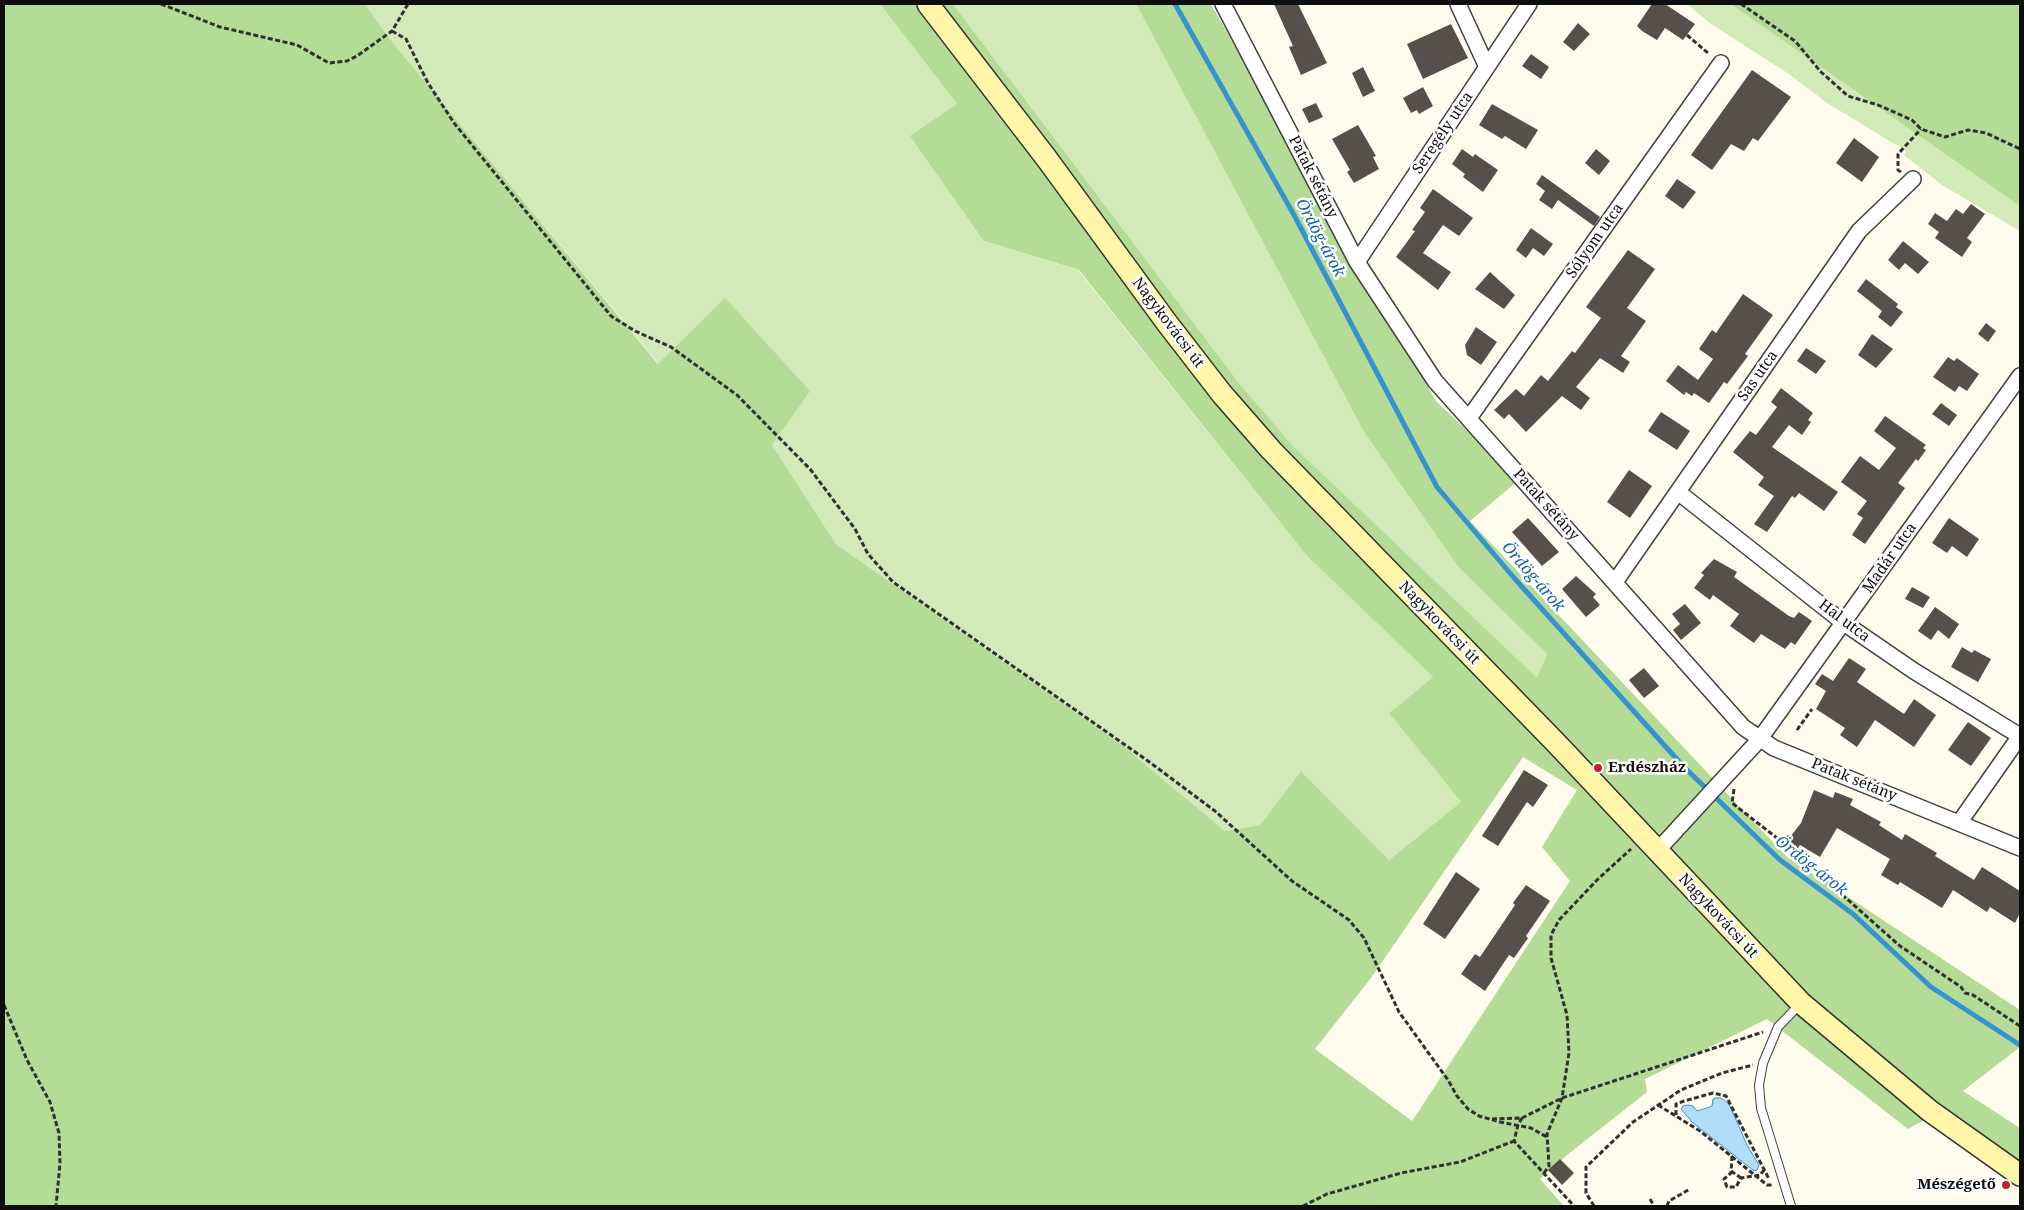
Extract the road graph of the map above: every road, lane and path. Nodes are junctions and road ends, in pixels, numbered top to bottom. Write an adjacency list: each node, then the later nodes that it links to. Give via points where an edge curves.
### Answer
1 (161, 4): 8 (path, via 220,27 297,44 329,64 357,56)
2 (408, 4): 8 (path)
3 (928, 4): 27 (street, Nagykovácsi út, via 1222,394 1271,450)
4 (1222, 4): 15 (street, Patak sétány)
5 (1458, 4): 11 (street)
6 (1529, 4): 11 (street, Seregély utca)
7 (1741, 4): 12 (path, via 1796,41 1821,72 1848,96 1888,109 1912,120)
8 (392, 31): 38 (path, via 406,39 428,83 454,123 611,316 635,332 671,347 737,395 810,469 855,529 868,554 893,582 1148,761 1214,811 1292,880 1349,920 1364,938 1400,1012 1457,1096 1468,1109)
9 (1687, 35): 10 (path)
10 (1721, 64): 17 (street, Sólyom utca)
11 (1487, 67): 15 (street, Seregély utca)
12 (1921, 129): 13 (path, via 1945,137 1968,130 1986,133); 14 (path, via 1898,154 1898,170)
13 (2020, 149)
14 (1913, 179): 18 (street, Sas utca, via 1859,231)
15 (1357, 262): 17 (street, Patak sétány, via 1435,381)
16 (2020, 376): 20 (street, Madár utca)
17 (1469, 418): 19 (street, Patak sétány)
18 (1678, 492): 19 (street, Sas utca); 20 (street, Hal utca)
19 (1615, 582): 24 (street, Patak sétány, via 1743,727)
20 (1844, 623): 23 (street, Hal utca, via 1914,671); 24 (street, Madár utca)
21 (1812, 708): 22 (path)
22 (1797, 730)
23 (2020, 736): 26 (street)
24 (1759, 740): 25 (street, Madár utca); 26 (street, Patak sétány)
25 (1721, 781): 27 (street, Madár utca, via 1698,807); 31 (path, via 1734,789 1732,803 1808,863 1810,869 1900,946 1961,987 1965,993)
26 (1958, 823): 28 (street, Patak sétány)
27 (1651, 844): 29 (street, Nagykovácsi út); 34 (path, via 1598,879 1559,920 1551,934 1551,958 1565,1008 1570,1045)
28 (2020, 848)
29 (1801, 1003): 32 (lane); 46 (street, Nagykovácsi út, via 1930,1111)
30 (4, 1005): 51 (path, via 27,1060 50,1102 59,1133)
31 (2020, 1026)
32 (1778, 1027): 33 (lane); 34 (path)
33 (1763, 1063): 35 (path, via 1722,1073); 57 (lane, via 1759,1085 1761,1108)
34 (1562, 1098): 37 (path); 40 (path)
35 (1657, 1105): 36 (path); 54 (path, via 1633,1122 1586,1167 1586,1193)
36 (1676, 1115): 42 (path); 44 (path, via 1676,1104 1684,1100 1713,1093 1726,1096)
37 (1522, 1118): 38 (path); 39 (path)
38 (1489, 1120): 39 (path)
39 (1518, 1125): 40 (path); 41 (path)
40 (1547, 1137): 45 (path, via 1549,1166)
41 (1514, 1142): 45 (path); 52 (path, via 1460,1162 1401,1173 1327,1194)
42 (1732, 1156): 43 (path); 47 (path)
43 (1731, 1170): 48 (path); 48 (path, via 1724,1179 1725,1186 1736,1187)
44 (1764, 1170): 47 (path); 47 (path, via 1775,1185 1767,1185)
45 (1544, 1173): 53 (path)
46 (2020, 1175)
47 (1756, 1176): 48 (path)
48 (1741, 1178)
49 (1690, 1190): 56 (path)
50 (1650, 1199): 55 (path)
51 (56, 1206)
52 (1303, 1206)
53 (1574, 1206)
54 (1594, 1206)
55 (1654, 1206)
56 (1667, 1206)
57 (1791, 1206)

